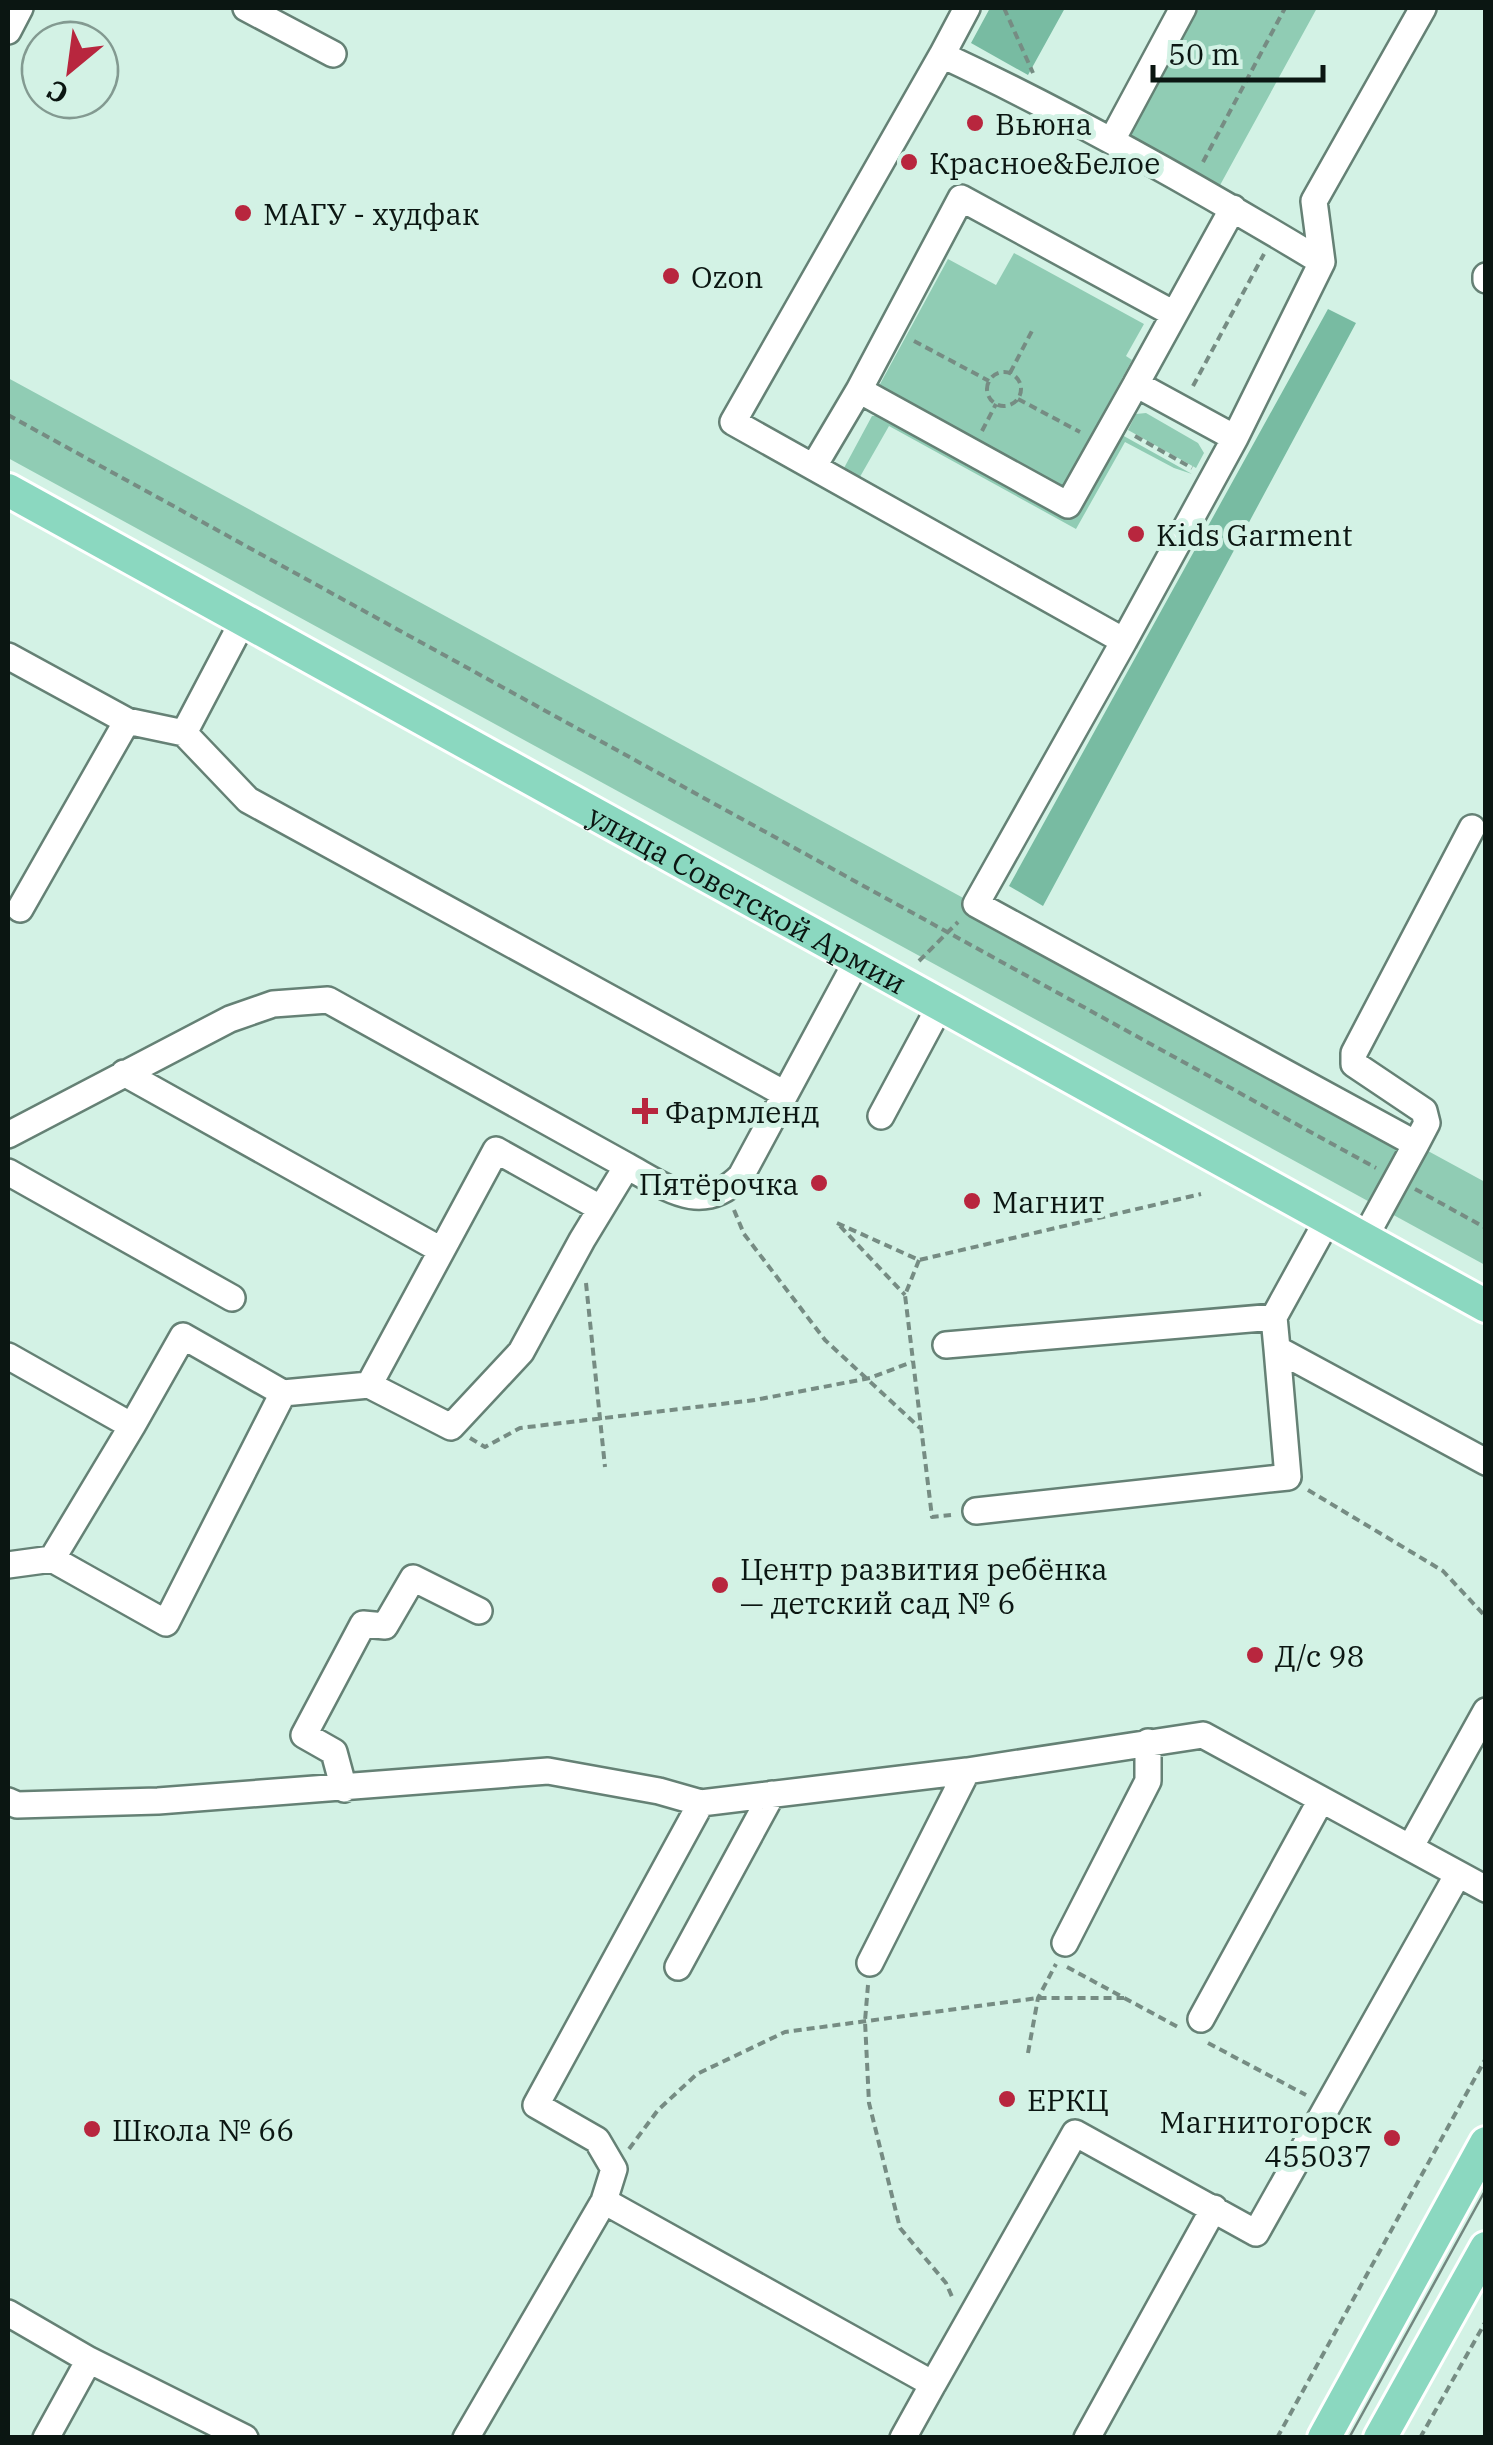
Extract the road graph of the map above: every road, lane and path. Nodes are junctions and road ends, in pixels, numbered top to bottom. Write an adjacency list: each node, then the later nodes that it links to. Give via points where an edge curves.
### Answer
1 (20, 8): 8 (lane)
2 (246, 8): 9 (lane)
3 (967, 8): 10 (lane)
4 (1004, 8): 11 (path)
5 (1183, 8): 12 (lane)
6 (1285, 8): 13 (path)
7 (1423, 8): 16 (lane, via 1314,202)
8 (8, 31)
9 (333, 54)
10 (942, 55): 11 (lane); 31 (lane, via 733,422)
11 (1047, 104): 12 (lane)
12 (1112, 140): 13 (lane)
13 (1191, 184): 14 (lane)
14 (1233, 208): 15 (lane); 17 (lane)
15 (1275, 234): 16 (lane); 26 (path)
16 (1322, 262): 29 (lane)
17 (1174, 314): 22 (lane); 23 (lane, via 961,198)
18 (1034, 327): 20 (path)
19 (906, 336): 21 (path)
20 (1010, 373): 21 (path); 24 (path, via 1020,384)
21 (988, 381): 25 (path, via 986,392)
22 (1136, 384): 26 (lane); 28 (lane)
23 (858, 390): 28 (lane, via 1068,504); 31 (lane)
24 (1018, 399): 25 (path); 28 (path)
25 (996, 404): 30 (path)
26 (1181, 408): 29 (lane)
27 (8, 415): 42 (path)
28 (1102, 431): 32 (path)
29 (1235, 438): 32 (lane)
30 (977, 440)
31 (814, 466): 35 (lane)
32 (1212, 479): 35 (lane)
33 (8, 490): 34 (main road, улица Советской Армии)
34 (244, 619): 38 (lane); 43 (main road, улица Советской Армии)
35 (1124, 642): 40 (lane)
36 (8, 656): 37 (lane)
37 (127, 720): 38 (lane); 41 (lane)
38 (184, 733): 47 (lane, via 248,800)
39 (1472, 828): 50 (lane, via 1354,1053 1354,1064 1424,1111 1427,1122)
40 (976, 904): 42 (path); 50 (lane)
41 (20, 910)
42 (948, 932): 44 (path); 53 (path)
43 (858, 959): 45 (main road, улица Советской Армии); 47 (lane)
44 (919, 961)
45 (940, 1004): 48 (lane); 57 (main road, улица Советской Армии)
46 (124, 1072): 49 (lane); 51 (lane, via 230,1019 273,1004 328,1000); 61 (lane)
47 (785, 1094): 54 (lane)
48 (881, 1116)
49 (8, 1135)
50 (1416, 1144): 53 (lane)
51 (627, 1166): 54 (lane, via 674,1192 697,1198); 56 (lane)
52 (8, 1172): 64 (lane)
53 (1397, 1180): 58 (path); 60 (lane)
54 (726, 1192): 71 (path, via 744,1234 826,1340)
55 (1202, 1194): 62 (path)
56 (600, 1208): 59 (lane); 61 (lane, via 496,1150)
57 (1328, 1219): 60 (main road, улица Советской Армии); 66 (lane)
58 (1486, 1228)
59 (582, 1240): 74 (path); 76 (lane, via 521,1352)
60 (1364, 1240): 65 (main road, улица Советской Армии)
61 (441, 1250): 72 (lane)
62 (918, 1260): 63 (path); 63 (path, via 837,1223)
63 (905, 1295): 70 (path)
64 (232, 1298)
65 (1486, 1306)
66 (1274, 1317): 67 (lane); 68 (lane)
67 (946, 1345)
68 (1276, 1349): 78 (lane); 80 (lane)
69 (8, 1356): 75 (lane)
70 (912, 1362): 71 (path); 77 (path)
71 (870, 1378): 74 (path); 77 (path)
72 (369, 1385): 73 (lane); 76 (lane)
73 (283, 1393): 75 (lane, via 183,1336); 83 (lane, via 166,1623)
74 (602, 1418): 76 (path, via 520,1428 485,1447); 79 (path)
75 (132, 1426): 83 (lane)
76 (451, 1427)
77 (920, 1428): 82 (path)
78 (1486, 1462)
79 (605, 1467)
80 (1288, 1477): 81 (lane); 86 (path, via 1443,1572)
81 (976, 1511)
82 (932, 1517)
83 (52, 1559): 84 (lane)
84 (8, 1565)
85 (480, 1610): 90 (lane, via 413,1578 386,1626 362,1624 304,1735 334,1752)
86 (1486, 1617)
87 (1486, 1710): 95 (lane)
88 (1148, 1742): 89 (lane); 92 (lane, via 1203,1735); 98 (lane, via 1148,1782)
89 (967, 1771): 91 (lane); 99 (lane)
90 (344, 1789): 93 (lane, via 158,1802); 94 (lane, via 548,1772)
91 (772, 1794): 94 (lane); 100 (lane)
92 (1321, 1800): 95 (lane); 103 (lane)
93 (8, 1801)
94 (701, 1803): 108 (lane, via 536,2106 597,2140)
95 (1410, 1846): 96 (lane)
96 (1458, 1874): 97 (lane); 110 (lane, via 1256,2234)
97 (1486, 1890)
98 (1065, 1943): 101 (path)
99 (870, 1963): 104 (path)
100 (678, 1966)
101 (1038, 1998): 102 (path); 104 (path); 105 (path)
102 (1124, 1998)
103 (1201, 2019)
104 (866, 2021): 108 (path, via 785,2032 697,2074 658,2110); 114 (path, via 869,2103 900,2228 946,2283)
105 (1028, 2054)
106 (1486, 2058): 122 (path)
107 (1486, 2144): 123 (main road)
108 (614, 2170): 109 (lane)
109 (604, 2201): 116 (lane); 119 (lane)
110 (1214, 2208): 114 (lane, via 1075,2132); 121 (lane)
111 (1482, 2262): 124 (main road)
112 (8, 2313): 115 (lane)
113 (1486, 2321): 125 (path)
114 (965, 2326): 116 (lane)
115 (89, 2360): 117 (lane); 118 (lane)
116 (933, 2384): 120 (lane)
117 (46, 2438)
118 (245, 2438)
119 (466, 2438)
120 (903, 2438)
121 (1087, 2438)
122 (1277, 2438)
123 (1324, 2438)
124 (1380, 2438)
125 (1420, 2438)

